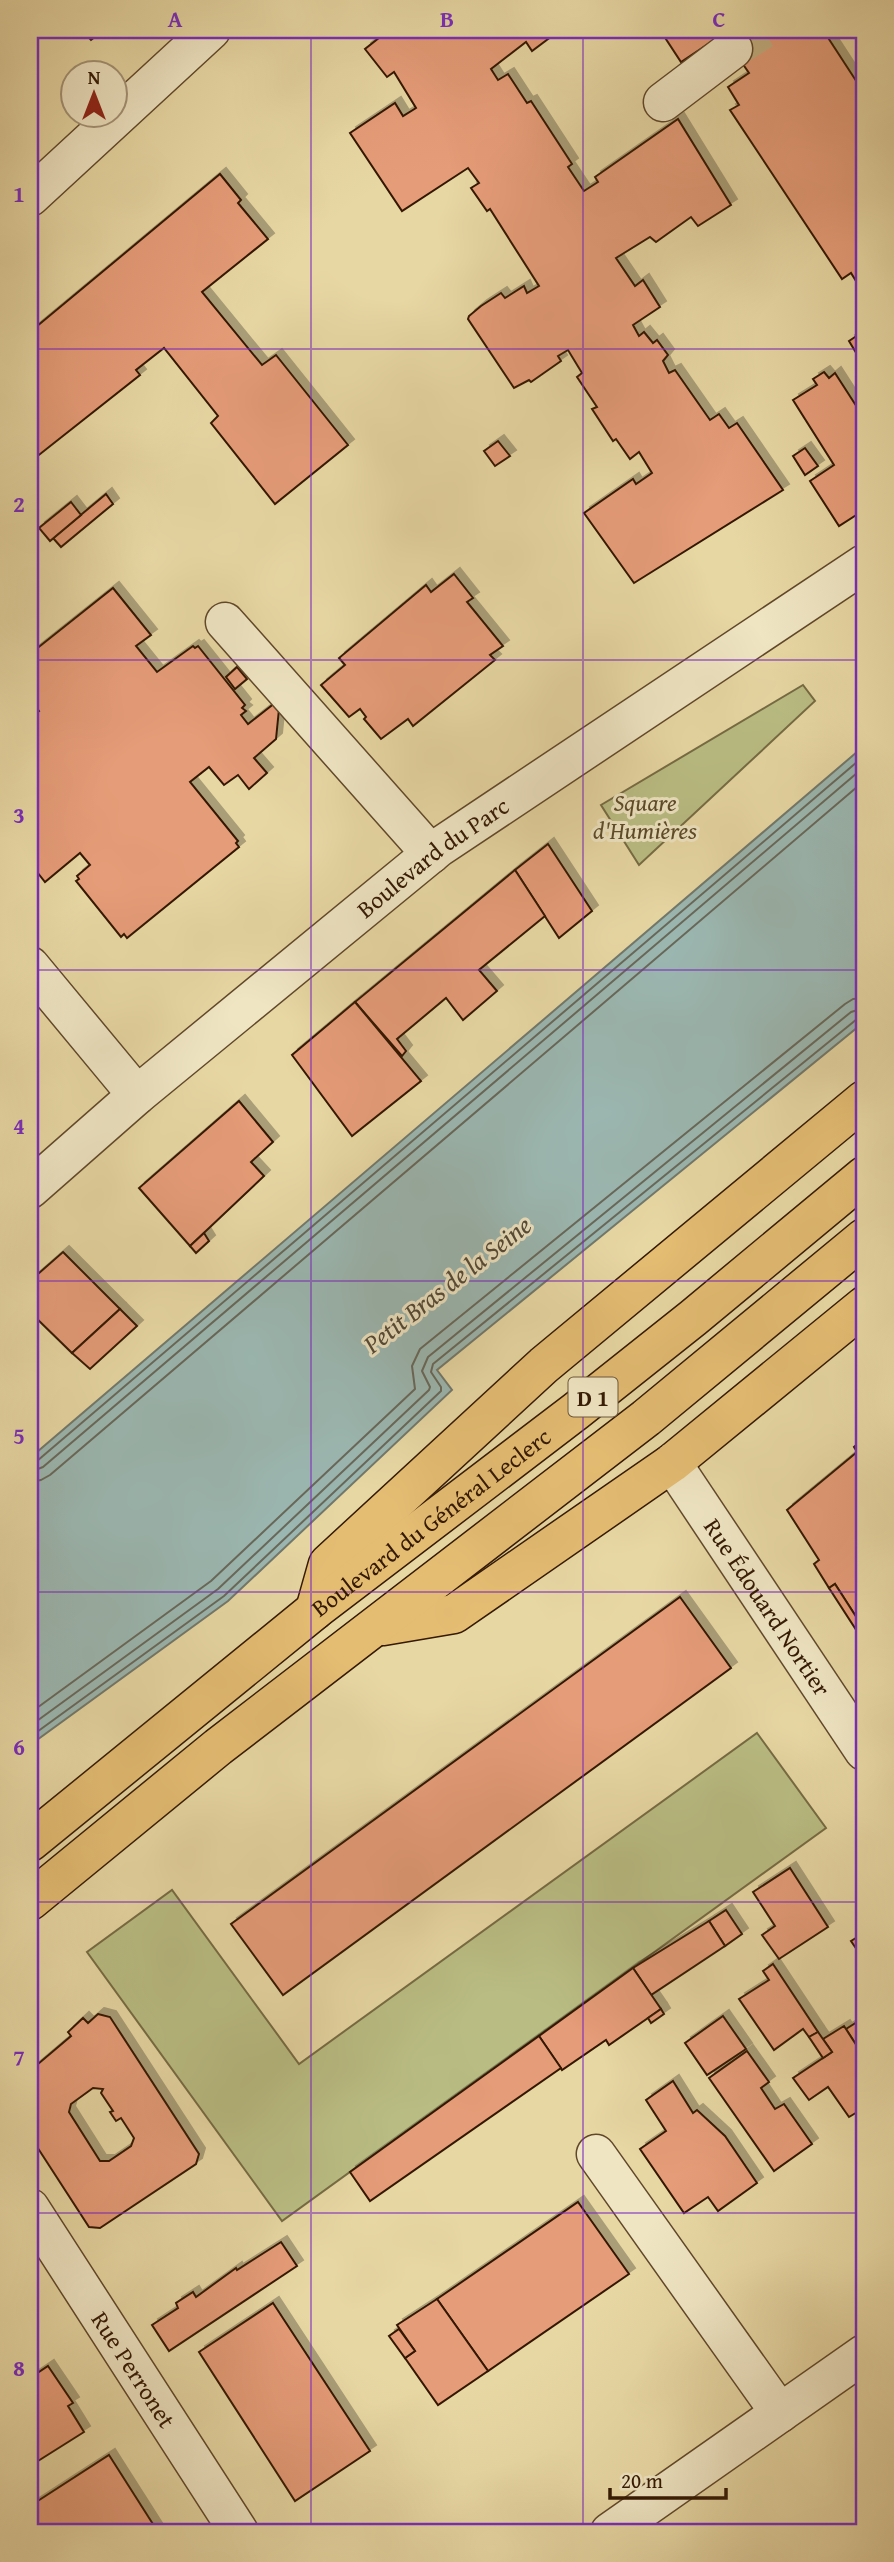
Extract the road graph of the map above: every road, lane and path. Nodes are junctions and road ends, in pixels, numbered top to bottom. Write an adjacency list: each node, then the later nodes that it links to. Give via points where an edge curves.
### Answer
1 (211, 30): 4 (street)
2 (733, 49): 3 (street)
3 (663, 102)
4 (30, 197)
5 (864, 564): 7 (street, Boulevard du Parc)
6 (225, 622): 7 (street)
7 (431, 854): 9 (street, Boulevard du Parc)
8 (30, 966): 9 (street)
9 (137, 1095): 12 (street, Boulevard du Parc)
10 (864, 1100): 16 (main road, via 544,1365 328,1564)
11 (864, 1176): 16 (main road, Boulevard du Général Leclerc / D 1, via 576,1411)
12 (30, 1189)
13 (864, 1238): 17 (main road, Boulevard du Général Leclerc / D 1, via 646,1418)
14 (864, 1306): 15 (main road)
15 (672, 1463): 17 (main road, via 454,1614); 18 (street, Rue Édouard Nortier)
16 (315, 1610): 19 (main road, Boulevard du Général Leclerc / D 1)
17 (377, 1627): 20 (main road, Boulevard du Général Leclerc / D 1, via 218,1747)
18 (864, 1751)
19 (30, 1842)
20 (30, 1901)
21 (596, 2154): 24 (street)
22 (30, 2208): 25 (street, Rue Perronet)
23 (864, 2354): 24 (street)
24 (780, 2413): 26 (street)
25 (239, 2532)
26 (610, 2532)

